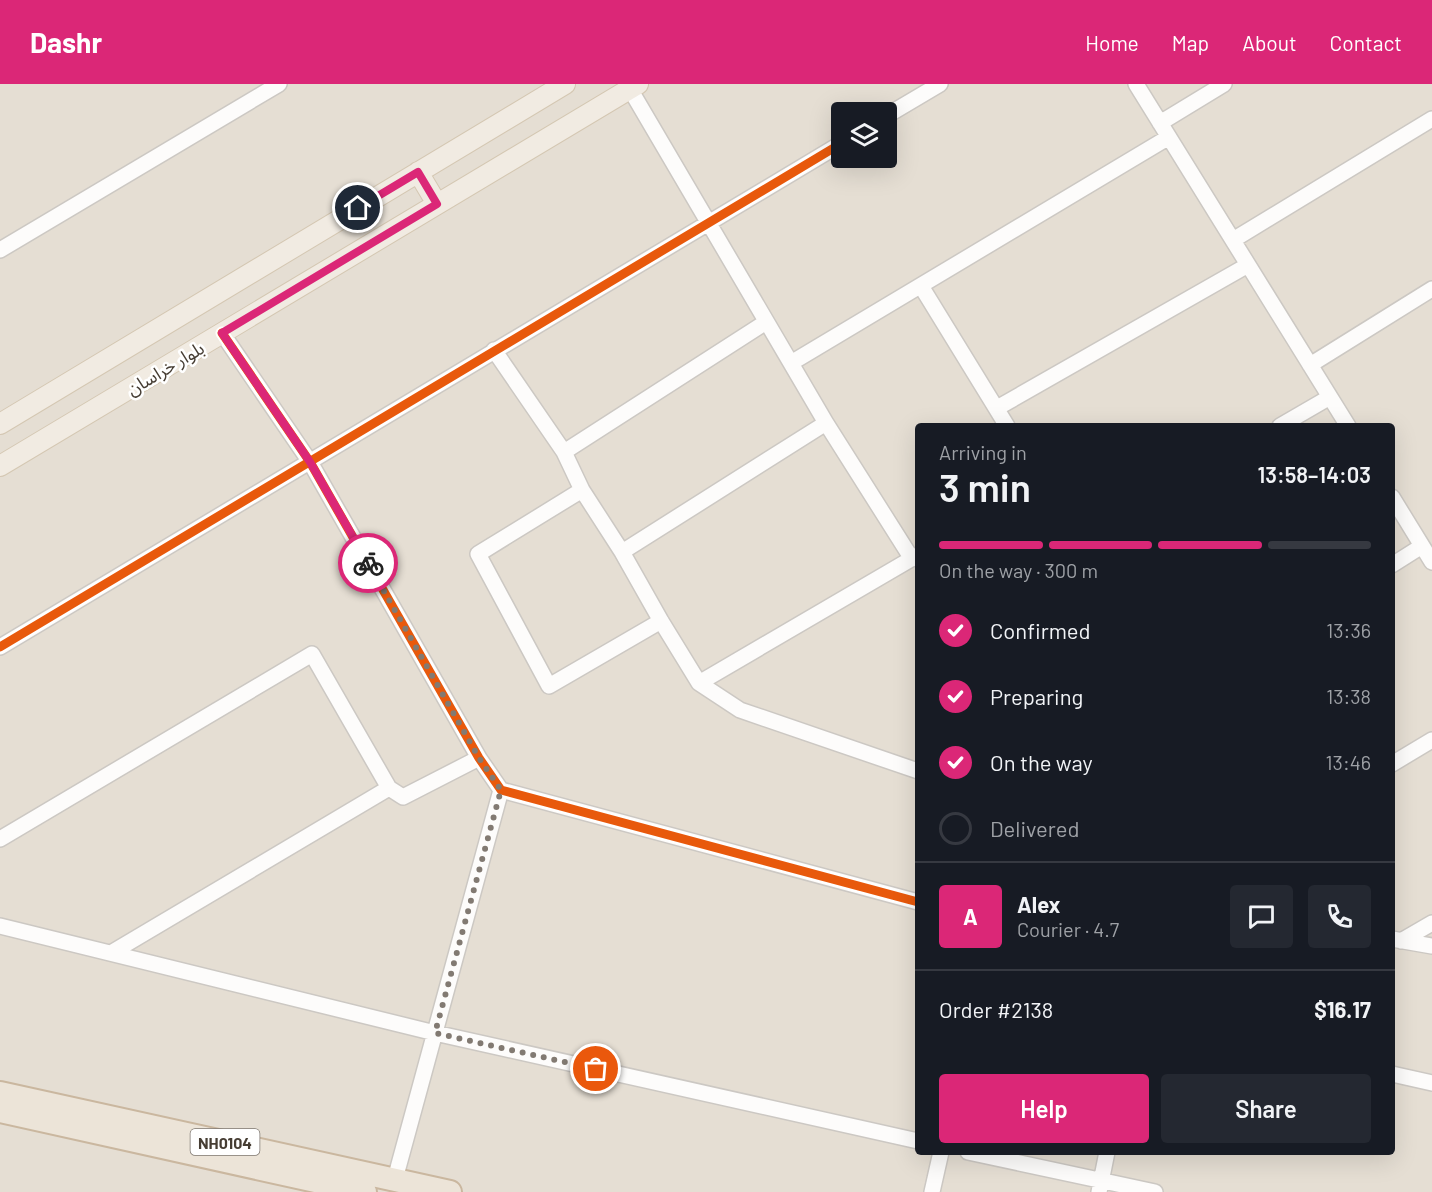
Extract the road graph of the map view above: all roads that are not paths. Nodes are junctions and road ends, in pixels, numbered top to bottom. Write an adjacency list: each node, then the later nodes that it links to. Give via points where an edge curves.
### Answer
1 (565, 84): 12 (main road, بلوار خراسان)
2 (940, 84): 7 (street)
3 (1136, 84): 9 (street)
4 (1224, 84): 9 (street)
5 (272, 86): 16 (street)
6 (634, 86): 13 (main road, بلوار خراسان); 14 (street)
7 (897, 109)
8 (1432, 119): 15 (street)
9 (1160, 123): 10 (street)
10 (1169, 137): 15 (street); 18 (street)
11 (831, 149): 14 (street)
12 (418, 172): 13 (main road); 31 (main road, بلوار خراسان)
13 (437, 204): 21 (main road, بلوار خراسان)
14 (708, 222): 20 (street); 22 (street)
15 (1233, 240): 17 (street)
16 (0, 250)
17 (1248, 265): 24 (street); 26 (street)
18 (921, 286): 23 (street); 26 (street)
19 (1432, 289): 24 (street)
20 (766, 322): 23 (street); 32 (street)
21 (222, 333): 33 (street); 34 (main road, بلوار خراسان)
22 (494, 350): 32 (street); 33 (street)
23 (791, 363): 27 (street)
24 (1310, 365): 25 (street)
25 (1330, 397): 29 (street); 30 (street)
26 (997, 408): 28 (street)
27 (826, 423): 38 (street); 39 (street)
28 (1005, 423)
29 (1285, 423)
30 (1346, 423)
31 (0, 424)
32 (564, 452): 35 (street)
33 (310, 462): 43 (street); 46 (street)
34 (0, 466)
35 (582, 490): 38 (street); 42 (street, via 478,554 549,686)
36 (1395, 502): 37 (street)
37 (1422, 546): 40 (street); 41 (street)
38 (622, 552): 42 (street)
39 (915, 557): 44 (street)
40 (1432, 562)
41 (1395, 563)
42 (661, 621): 44 (street)
43 (0, 647)
44 (699, 683): 48 (street, via 740,710)
45 (1432, 740): 47 (street)
46 (479, 758): 49 (street, via 403,797); 50 (street)
47 (1395, 762)
48 (915, 770)
49 (389, 788): 51 (street, via 312,654); 57 (street)
50 (501, 790): 52 (street); 58 (street)
51 (0, 838)
52 (915, 901)
53 (1432, 923): 55 (street)
54 (0, 926): 57 (street)
55 (1397, 940): 56 (street)
56 (1432, 946)
57 (111, 953): 58 (street)
58 (435, 1033): 63 (street); 67 (street)
59 (1395, 1075): 60 (street)
60 (1432, 1083)
61 (0, 1093): 67 (highway, NH0104)
62 (0, 1111): 69 (highway, NH0104)
63 (915, 1140)
64 (940, 1155): 71 (street)
65 (980, 1155): 68 (street)
66 (1106, 1155): 68 (street)
67 (395, 1179): 70 (highway, NH0104)
68 (1101, 1186): 72 (street)
69 (365, 1192)
70 (450, 1192)
71 (932, 1192)
72 (1155, 1192)

